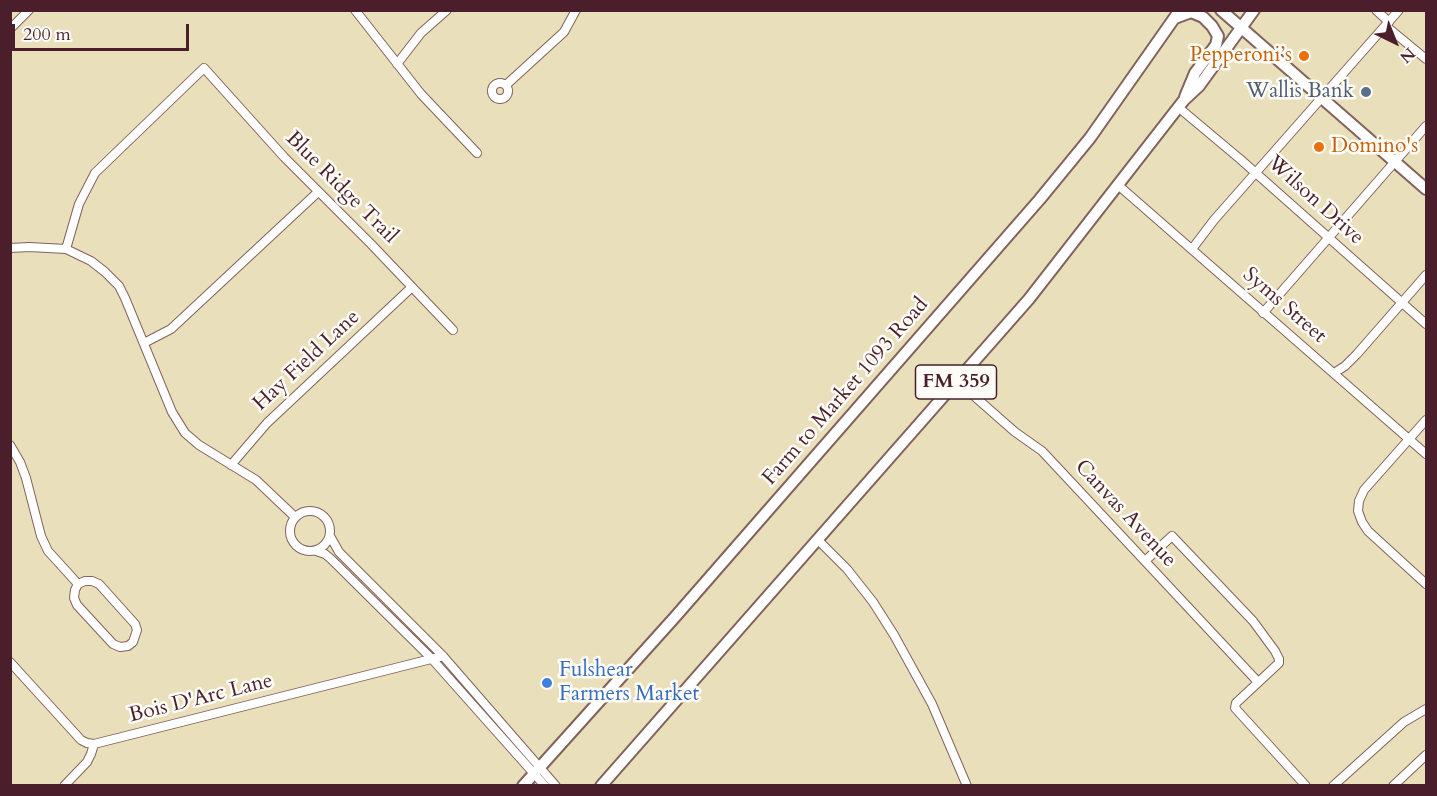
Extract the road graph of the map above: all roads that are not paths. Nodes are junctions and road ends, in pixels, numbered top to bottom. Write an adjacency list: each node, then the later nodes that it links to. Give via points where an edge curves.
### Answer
1 (29, 10): 11 (street)
2 (355, 10): 14 (street)
3 (447, 10): 14 (street, via 421,33)
4 (576, 10): 15 (street, via 564,32)
5 (1221, 10): 12 (main road)
6 (1254, 10): 12 (main road)
7 (1376, 10): 10 (street)
8 (1399, 10): 10 (street)
9 (1178, 14): 17 (main road, via 1191,12 1203,17 1218,36); 58 (main road, Farm to Market 1093 Road / FM 359, via 1090,138 1040,199)
10 (1388, 24): 13 (street); 16 (street)
11 (10, 29)
12 (1241, 29): 16 (main road); 17 (main road, FM 359)
13 (1426, 59)
14 (398, 64): 19 (street)
15 (506, 86)
16 (1322, 98): 20 (main road); 21 (street)
17 (1181, 104): 21 (street, Wilson Drive); 22 (main road, FM 359)
18 (1426, 126): 20 (street)
19 (477, 153)
20 (1395, 162): 23 (main road); 25 (street)
21 (1256, 173): 25 (street, Wilson Drive); 28 (street)
22 (1118, 185): 28 (street, Syms Street); 37 (main road, FM 359, via 1029,299)
23 (1426, 189)
24 (318, 192): 27 (street, Blue Ridge Trail, via 204,68 95,173 79,204); 30 (street, Blue Ridge Trail); 35 (street, via 171,329)
25 (1328, 237): 31 (street, Wilson Drive); 32 (street)
26 (10, 248): 27 (street)
27 (66, 249): 35 (street, via 91,261 113,279)
28 (1192, 249): 32 (street, Syms Street)
29 (1426, 275): 31 (street)
30 (412, 287): 34 (street, Blue Ridge Trail); 42 (street, Hay Field Lane, via 267,423)
31 (1401, 302): 33 (street, Wilson Drive); 36 (street, via 1358,354)
32 (1263, 313): 36 (street, Syms Street)
33 (1426, 324)
34 (453, 330)
35 (144, 343): 42 (street, via 178,423 199,445)
36 (1334, 373): 39 (street, Syms Street)
37 (957, 381): 45 (main road, FM 359); 47 (street, Canvas Avenue, via 1042,451)
38 (1426, 420): 39 (street)
39 (1410, 439): 41 (street, Syms Street); 49 (street, via 1364,490 1358,511 1368,531)
40 (10, 445): 50 (street, via 26,478 41,537 48,551)
41 (1426, 454)
42 (231, 465): 43 (street, via 265,488)
43 (295, 517): 44 (street, via 307,510 320,513 329,523); 46 (street, via 290,527 295,544)
44 (330, 536): 46 (street); 51 (street, via 339,552)
45 (818, 540): 63 (main road, FM 359); 64 (street, via 847,569 894,635 932,704)
46 (316, 551): 52 (street, via 331,559)
47 (1145, 561): 54 (street, Canvas Avenue); 54 (street, via 1172,536 1253,621 1279,659)
48 (1426, 571): 49 (street)
49 (1425, 583)
50 (78, 584): 50 (street, via 74,598 77,605 113,644 120,647 133,642 135,624 99,584)
51 (443, 656): 52 (street, Bois D'Arc Lane); 58 (street)
52 (432, 659): 56 (street, Bois D'Arc Lane); 58 (street)
53 (10, 662): 56 (street, via 81,740)
54 (1258, 682): 65 (street, via 1235,708)
55 (1426, 709): 66 (street, via 1404,722)
56 (94, 744): 59 (street, via 87,762)
57 (1426, 755): 67 (street)
58 (536, 770): 60 (main road, Farm to Market 1093 Road / FM 359); 61 (street); 62 (street)
59 (64, 786)
60 (523, 786)
61 (545, 786)
62 (556, 786)
63 (601, 786)
64 (967, 786)
65 (1306, 786)
66 (1333, 786)
67 (1393, 786)

